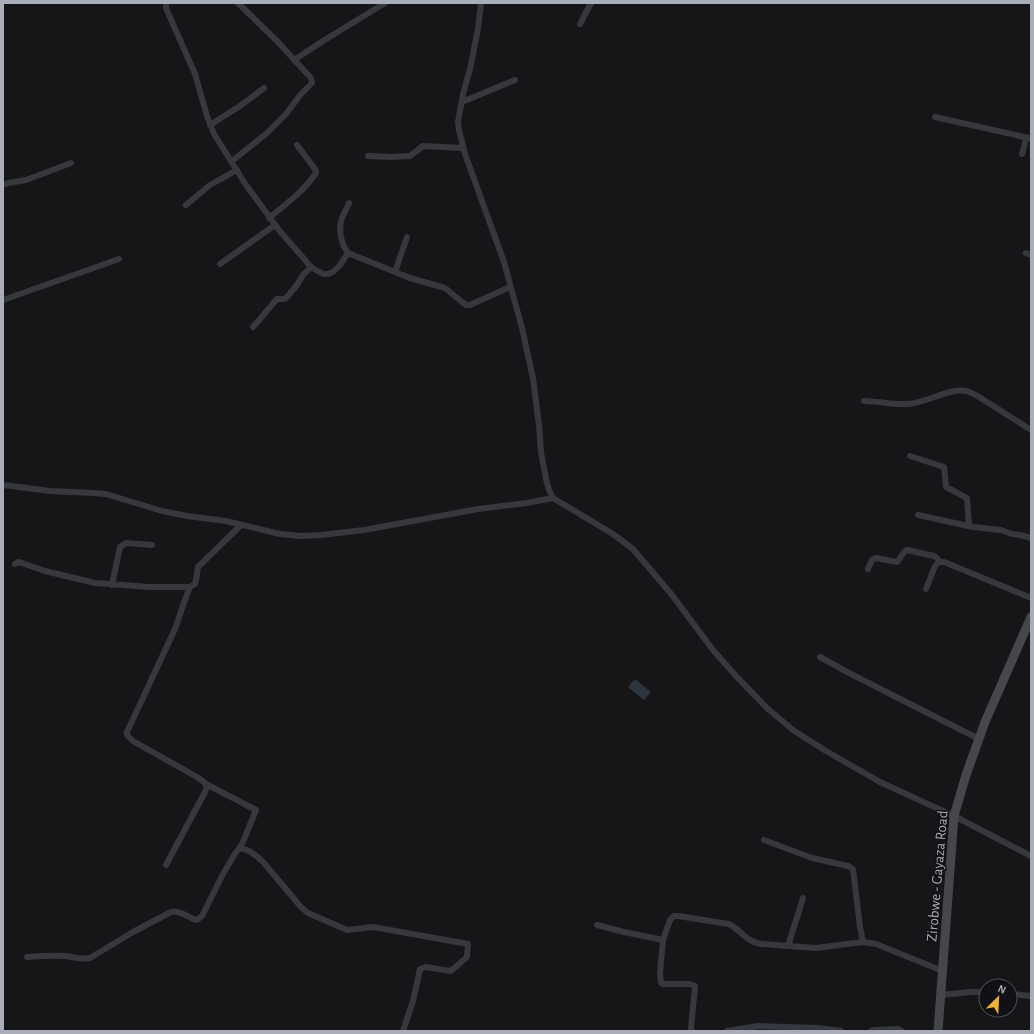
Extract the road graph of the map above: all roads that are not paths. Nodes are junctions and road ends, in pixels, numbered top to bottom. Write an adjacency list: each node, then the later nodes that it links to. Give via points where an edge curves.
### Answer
1 (166, 3): 13 (street, via 195,74)
2 (238, 3): 8 (street)
3 (385, 3): 6 (street)
4 (481, 3): 11 (street)
5 (591, 3): 7 (street)
6 (376, 6): 8 (street)
7 (580, 24)
8 (294, 60): 19 (street, via 311,78 312,83 267,133)
9 (515, 80): 11 (street)
10 (264, 88): 13 (street)
11 (462, 102): 16 (street, via 458,122)
12 (935, 117): 14 (street)
13 (210, 125): 19 (street)
14 (1030, 138): 17 (street, via 1026,139)
15 (297, 145): 25 (street, via 316,173)
16 (463, 148): 18 (street, via 423,146 410,156); 33 (street, via 504,262)
17 (1022, 154)
18 (368, 156)
19 (232, 162): 21 (street)
20 (71, 163): 22 (street, via 26,180)
21 (237, 170): 24 (street, via 210,185); 25 (street)
22 (3, 185)
23 (349, 203): 28 (street, via 341,224 343,244)
24 (186, 205)
25 (270, 218): 26 (street)
26 (275, 225): 30 (street); 31 (street)
27 (407, 237): 32 (street)
28 (348, 253): 31 (street, via 340,265 328,274); 32 (street)
29 (119, 260): 34 (street)
30 (220, 264)
31 (311, 267): 35 (street, via 287,297 277,299)
32 (395, 272): 33 (street, via 445,288 466,305)
33 (510, 287): 40 (street, via 533,378 541,452)
34 (3, 300)
35 (252, 327)
36 (864, 401): 37 (street, via 908,404 959,391 967,392 976,395)
37 (1031, 430)
38 (910, 456): 43 (street, via 944,466 946,487 966,498)
39 (3, 485): 42 (street, via 50,492 106,494 162,511)
40 (553, 498): 42 (street, via 321,535 280,534); 57 (street, via 613,534 632,550 672,594 713,650 736,676 793,730 880,782)
41 (918, 515): 43 (street)
42 (241, 525): 50 (street, via 198,566 195,584)
43 (969, 526): 44 (street, via 1001,530)
44 (1031, 538)
45 (152, 545): 49 (street, via 126,543 120,547)
46 (939, 562): 48 (street, via 934,556 907,550 897,562 876,558 872,560); 51 (street); 52 (street)
47 (15, 564): 49 (street, via 22,563 95,584)
48 (868, 569)
49 (112, 585): 50 (street)
50 (190, 587): 56 (street, via 175,630 127,735)
51 (926, 589)
52 (1031, 598)
53 (1031, 617): 55 (street, Zirobwe - Gayaza Road)
54 (820, 657): 55 (street)
55 (979, 739): 57 (street, Zirobwe - Gayaza Road)
56 (206, 784): 59 (street, via 256,810); 61 (street, via 207,788)
57 (954, 816): 60 (street); 68 (street, Zirobwe - Gayaza Road)
58 (764, 840): 65 (street, via 812,858 853,869)
59 (238, 849): 67 (street, via 202,916 197,920 171,912 90,958); 74 (street, via 245,849 261,860 305,910 347,930 372,927 468,944 467,957 451,971 426,967 420,969)
60 (1031, 856)
61 (166, 865)
62 (803, 898): 66 (street)
63 (597, 925): 64 (street)
64 (663, 940): 66 (street, via 674,916 730,924 753,943); 75 (street, via 661,982 690,984 695,987)
65 (863, 942): 66 (street, via 816,948); 68 (street, via 876,944)
66 (788, 946)
67 (27, 957)
68 (943, 971): 70 (street, Zirobwe - Gayaza Road)
69 (978, 992): 70 (street)
70 (941, 995): 80 (street, Zirobwe - Gayaza Road)
71 (1018, 995): 72 (street)
72 (1031, 996)
73 (758, 1028): 76 (street); 77 (street, via 818,1028)
74 (403, 1031)
75 (692, 1031)
76 (727, 1031)
77 (841, 1031)
78 (871, 1031): 79 (street)
79 (902, 1031)
80 (938, 1031)

